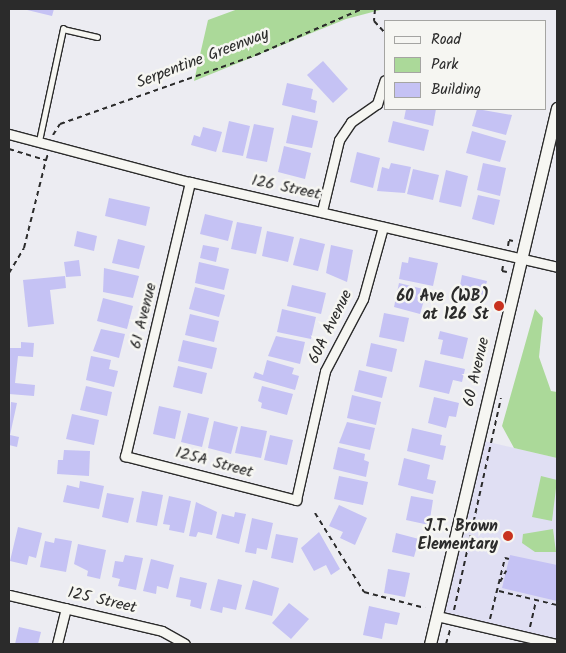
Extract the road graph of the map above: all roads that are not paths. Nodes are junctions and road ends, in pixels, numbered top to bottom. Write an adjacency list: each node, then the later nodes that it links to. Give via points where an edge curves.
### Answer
1 (97, 37): 5 (lane, via 64,30)
2 (384, 83): 7 (street, via 377,104 351,122 339,140)
3 (557, 108): 9 (street, 60 Avenue)
4 (9, 134): 5 (street, 126 Street)
5 (39, 142): 6 (street, 126 Street)
6 (190, 182): 7 (street, 126 Street); 11 (street, 61 Avenue)
7 (322, 211): 8 (street, 126 Street)
8 (383, 227): 9 (street, 126 Street); 12 (street, 60A Avenue, via 364,299 325,370)
9 (521, 259): 10 (street, 126 Street); 15 (street, 60 Avenue)
10 (557, 267)
11 (126, 456): 12 (street, 125A Street)
12 (296, 500)
13 (9, 595): 14 (street, 125 Street)
14 (66, 608): 16 (street); 17 (street, 125 Street, via 162,631)
15 (437, 616): 18 (street, 60 Avenue); 19 (street)
16 (57, 644)
17 (185, 644)
18 (430, 644)
19 (556, 644)

